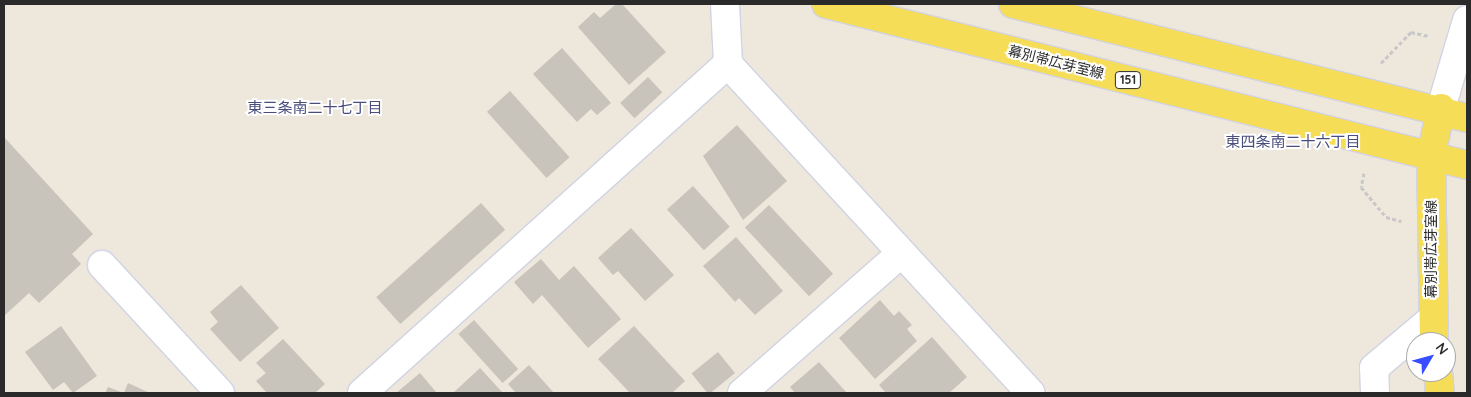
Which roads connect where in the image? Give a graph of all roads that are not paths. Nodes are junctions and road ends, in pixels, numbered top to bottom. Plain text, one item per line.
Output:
1 (725, 4) edge
2 (826, 4) edge
3 (1012, 4) edge
4 (1467, 20) edge
5 (728, 64) junction
6 (1441, 108) junction
7 (1467, 118) edge
8 (1431, 156) junction
9 (1467, 165) edge
10 (900, 254) junction
11 (102, 265) dead end
12 (1433, 331) edge
13 (220, 393) edge
14 (362, 393) edge
15 (742, 393) edge
16 (1031, 393) edge
17 (1376, 393) edge

1 - 5 street
2 - 8 main road, 幕別帯広芽室線 / 151
3 - 6 main road
4 - 6 street
5 - 10 street
5 - 14 street
6 - 7 main road
6 - 8 main road, 幕別帯広芽室線
8 - 9 main road, 幕別帯広芽室線 / 151
8 - 12 main road, 幕別帯広芽室線
10 - 15 street
10 - 16 street
11 - 13 street
12 - 17 street

